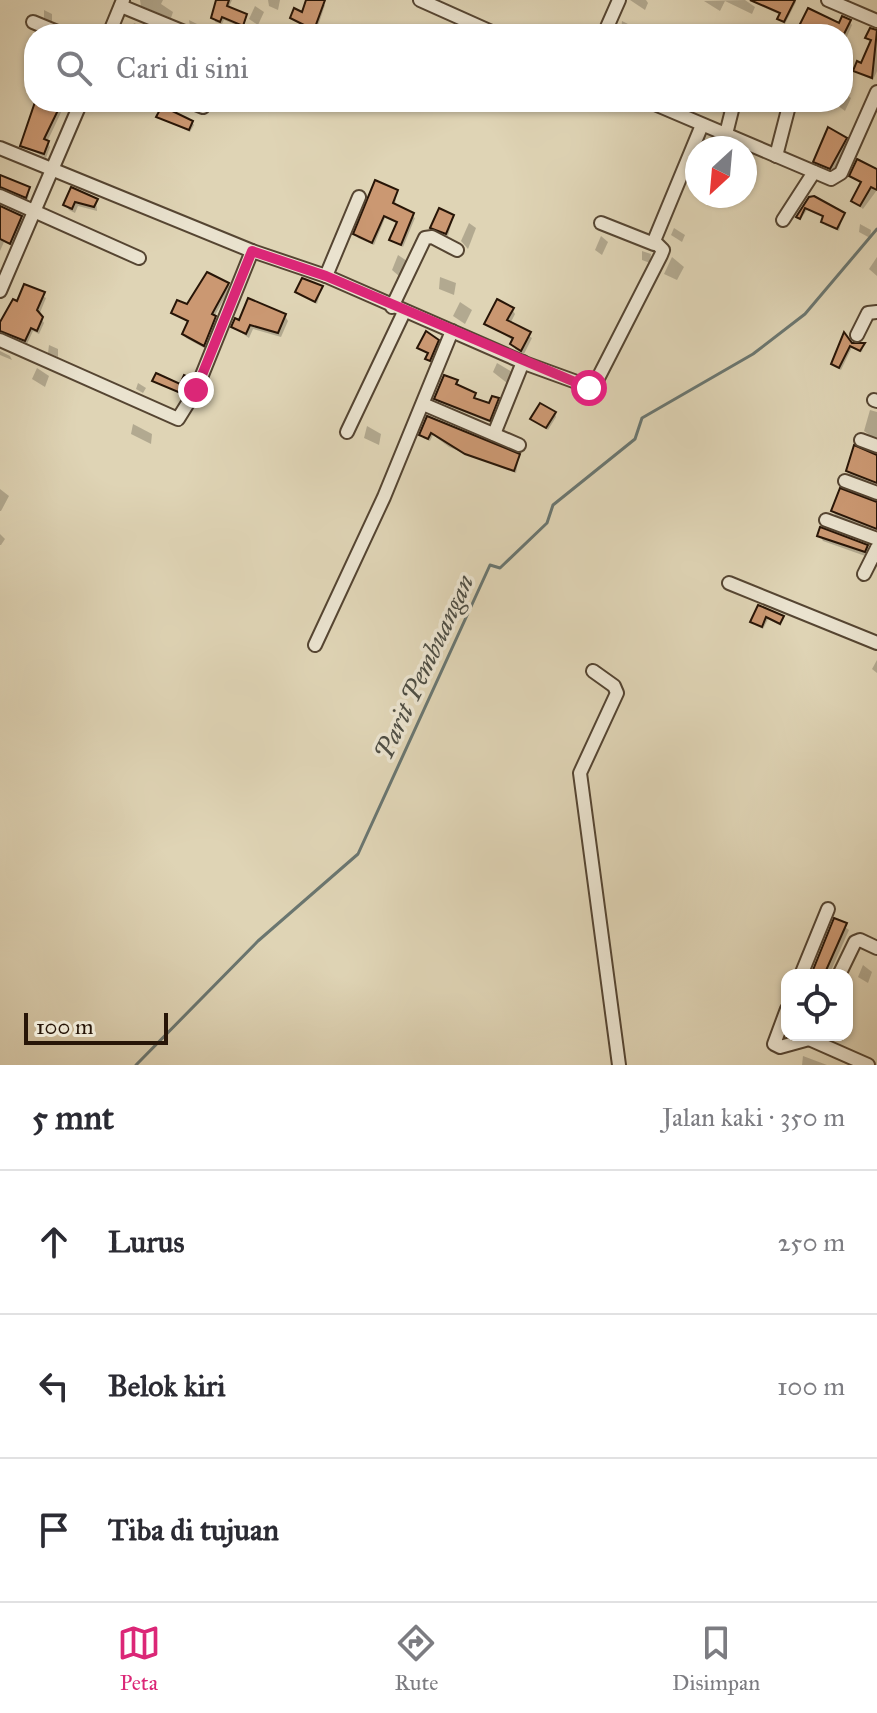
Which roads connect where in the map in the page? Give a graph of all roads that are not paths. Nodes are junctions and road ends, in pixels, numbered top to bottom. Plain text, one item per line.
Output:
1 (420, 0) edge
2 (619, 0) edge
3 (828, 0) edge
4 (122, 3) edge
5 (877, 21) edge
6 (33, 22) dead end
7 (38, 24) edge
8 (113, 24) edge
9 (167, 24) edge
10 (474, 24) edge
11 (608, 24) edge
12 (877, 92) edge
13 (77, 112) edge
14 (673, 112) edge
15 (732, 112) edge
16 (787, 112) edge
17 (702, 125) junction
18 (720, 136) edge
19 (728, 136) edge
20 (0, 148) edge
21 (757, 150) edge
22 (776, 156) junction
23 (52, 169) junction
24 (814, 172) junction
25 (0, 196) edge
26 (359, 197) dead end
27 (34, 212) junction
28 (783, 220) dead end
29 (601, 223) dead end
30 (654, 244) junction
31 (457, 250) dead end
32 (252, 251) junction
33 (139, 258) dead end
34 (3, 274) edge
35 (326, 276) junction
36 (0, 291) edge
37 (398, 309) junction
38 (877, 312) edge
39 (452, 331) junction
40 (857, 335) dead end
41 (0, 340) edge
42 (523, 362) junction
43 (423, 404) junction
44 (347, 432) dead end
45 (494, 434) junction
46 (861, 440) dead end
47 (519, 445) dead end
48 (877, 446) edge
49 (845, 481) dead end
50 (877, 493) edge
51 (826, 520) dead end
52 (877, 539) edge
53 (877, 548) edge
54 (864, 574) dead end
55 (729, 583) dead end
56 (877, 643) edge
57 (315, 645) dead end
58 (593, 671) dead end
59 (828, 909) dead end
60 (877, 948) edge
61 (803, 969) edge
62 (842, 969) edge
63 (781, 1025) edge
64 (798, 1041) edge
65 (818, 1041) edge
66 (619, 1065) edge
67 (868, 1065) edge

1 - 10 street
2 - 11 street
3 - 5 street
4 - 8 street
4 - 9 street
6 - 7 street
12 - 24 street
13 - 23 street
14 - 17 street
15 - 19 street
16 - 22 street
17 - 18 street
17 - 30 street
20 - 23 street
21 - 22 street
22 - 24 street
23 - 27 street
23 - 32 street
24 - 28 street
25 - 27 street
26 - 35 street
27 - 33 street
27 - 34 street
29 - 30 street
30 - 42 street
31 - 37 street
32 - 35 street
32 - 41 street
34 - 36 street
35 - 37 street
37 - 39 street
37 - 44 street
38 - 40 street
39 - 42 street
39 - 43 street
42 - 45 street
43 - 45 street
43 - 57 street
45 - 47 street
46 - 48 street
49 - 50 street
51 - 52 street
53 - 54 street
55 - 56 street
58 - 66 street
59 - 61 street
60 - 62 street
63 - 64 street
65 - 67 street

